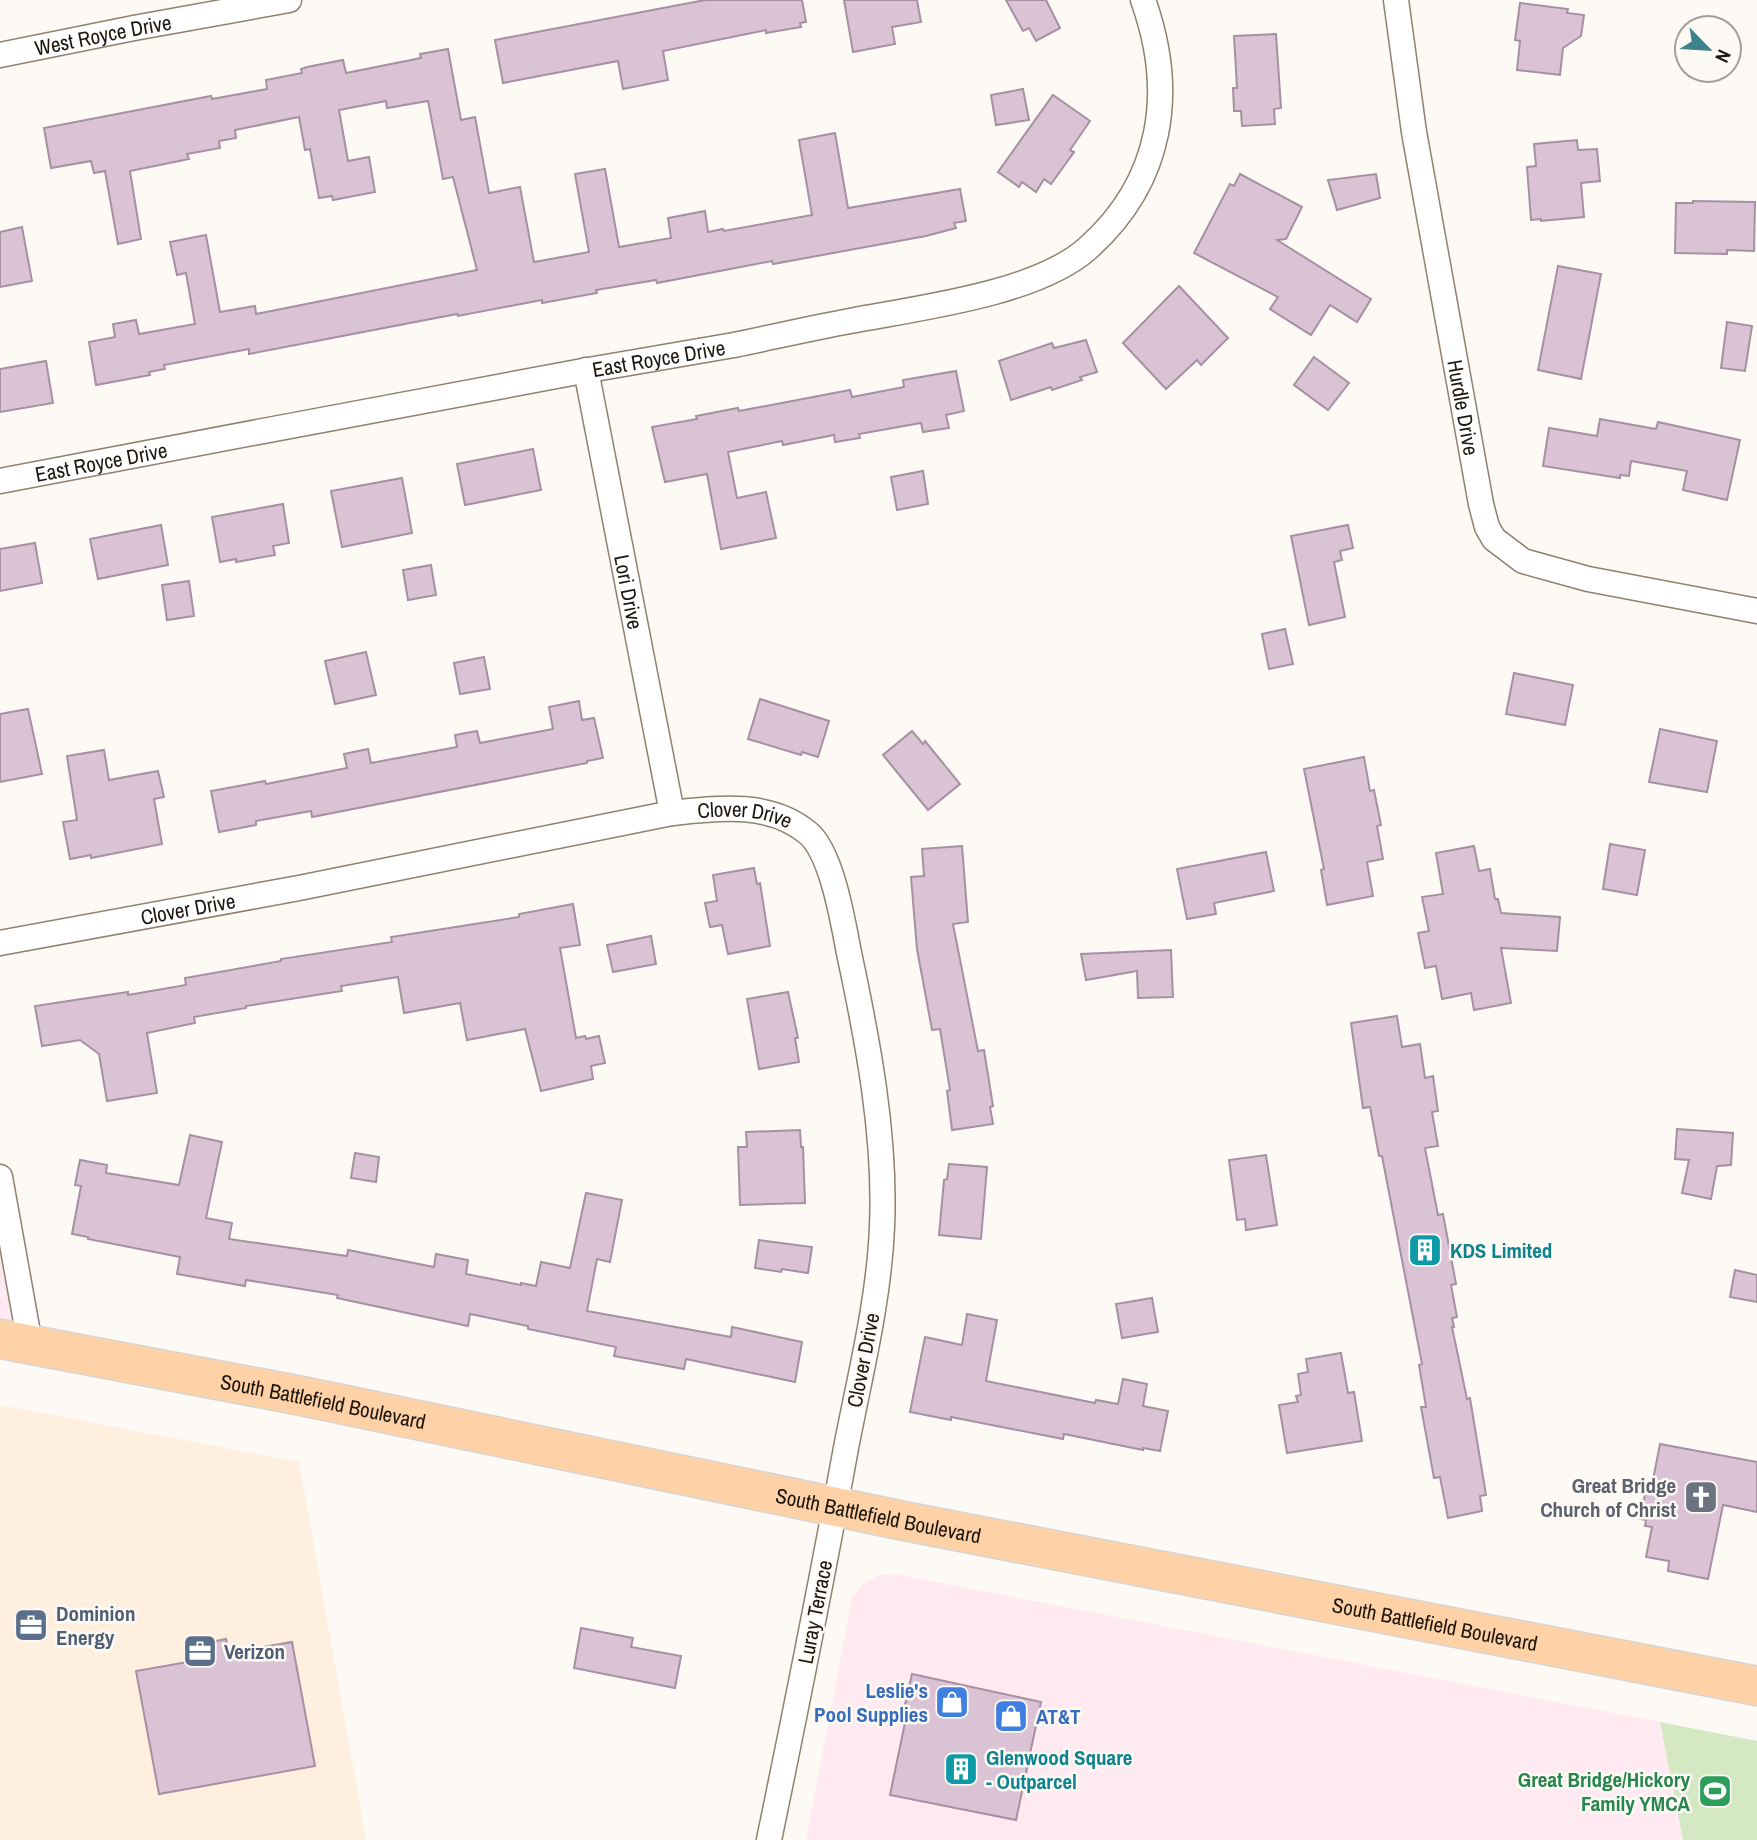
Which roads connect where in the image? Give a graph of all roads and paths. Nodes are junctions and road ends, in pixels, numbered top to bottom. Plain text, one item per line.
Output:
1 (289, 0) edge
2 (1143, 0) edge
3 (1396, 0) edge
4 (0, 55) edge
5 (586, 370) junction
6 (0, 481) edge
7 (1757, 611) edge
8 (672, 813) junction
9 (0, 943) edge
10 (0, 1177) edge
11 (15, 1342) edge
12 (835, 1506) junction
13 (1757, 1685) edge
14 (769, 1840) edge

1 - 4 street, West Royce Drive
2 - 5 street, East Royce Drive
3 - 7 street, Hurdle Drive
5 - 6 street, East Royce Drive
5 - 8 street, Lori Drive
8 - 9 street, Clover Drive
8 - 12 street, Clover Drive
10 - 11 street
11 - 12 main road, South Battlefield Boulevard
12 - 13 main road, South Battlefield Boulevard
12 - 14 street, Luray Terrace

